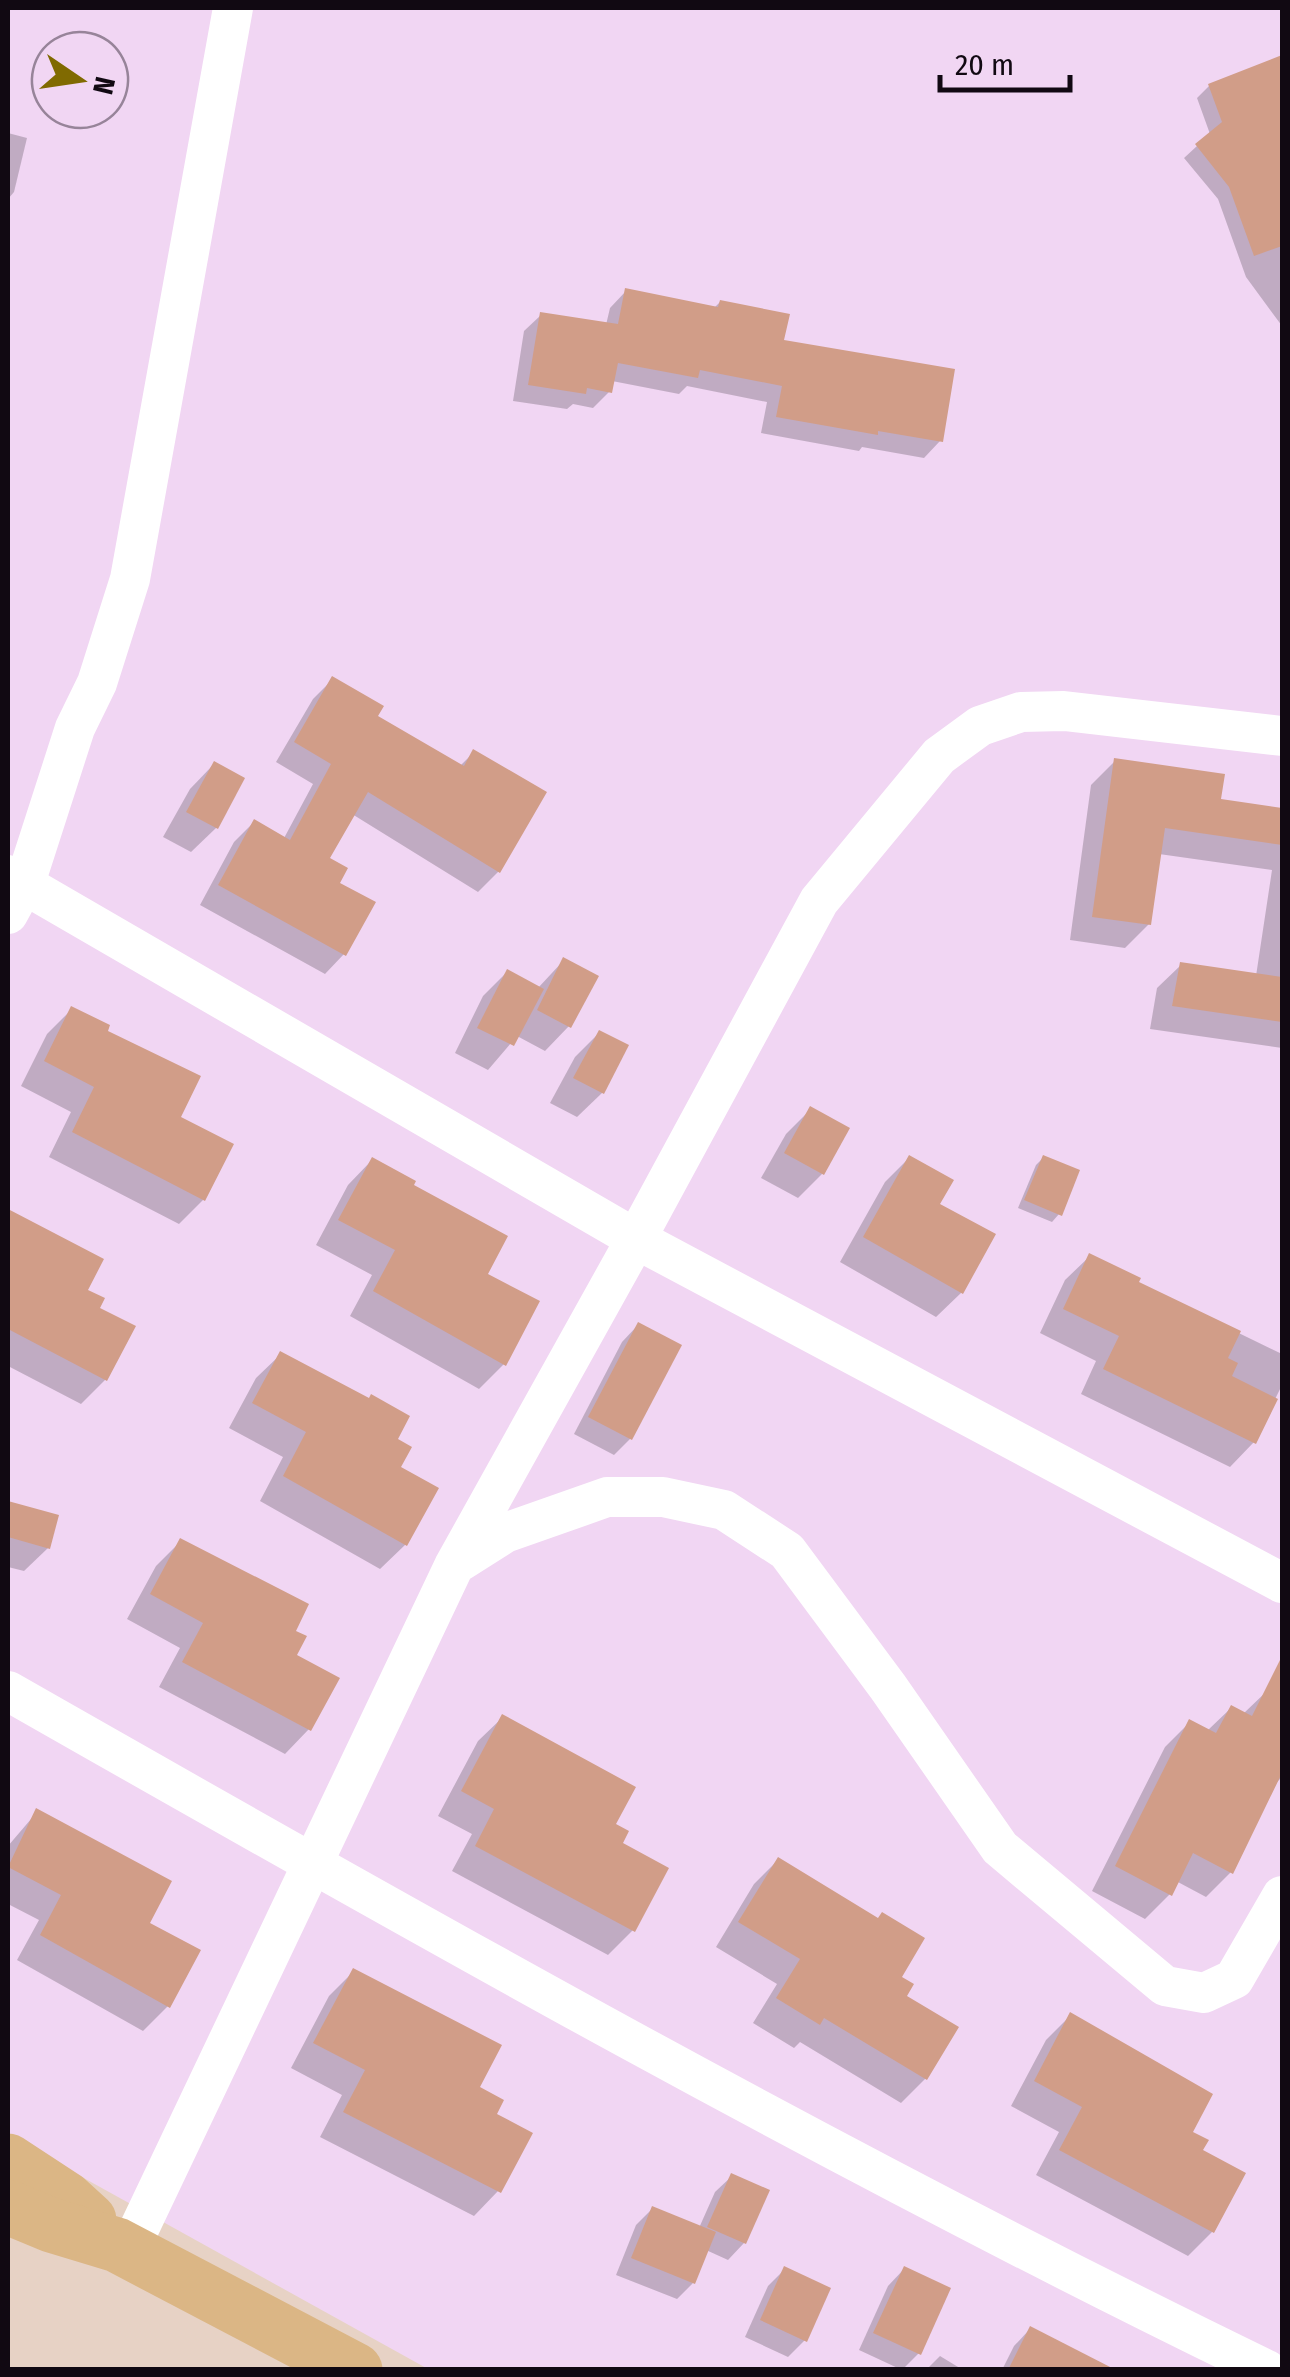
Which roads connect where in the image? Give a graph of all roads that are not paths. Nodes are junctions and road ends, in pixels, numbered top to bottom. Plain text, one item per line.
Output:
1 (233, 8) edge
2 (1282, 736) edge
3 (13, 891) edge
4 (636, 1239) junction
5 (454, 1566) junction
6 (1282, 1584) edge
7 (8, 1692) edge
8 (314, 1865) junction
9 (1282, 1896) edge
10 (8, 2160) edge
11 (8, 2207) edge
12 (122, 2249) junction
13 (356, 2370) edge
14 (1267, 2370) edge

1 - 3 street
2 - 4 street
3 - 4 street
4 - 5 street
4 - 6 street
5 - 8 street
5 - 9 street
7 - 8 street
8 - 12 street
8 - 14 street
10 - 12 main road
11 - 12 main road
12 - 13 main road

